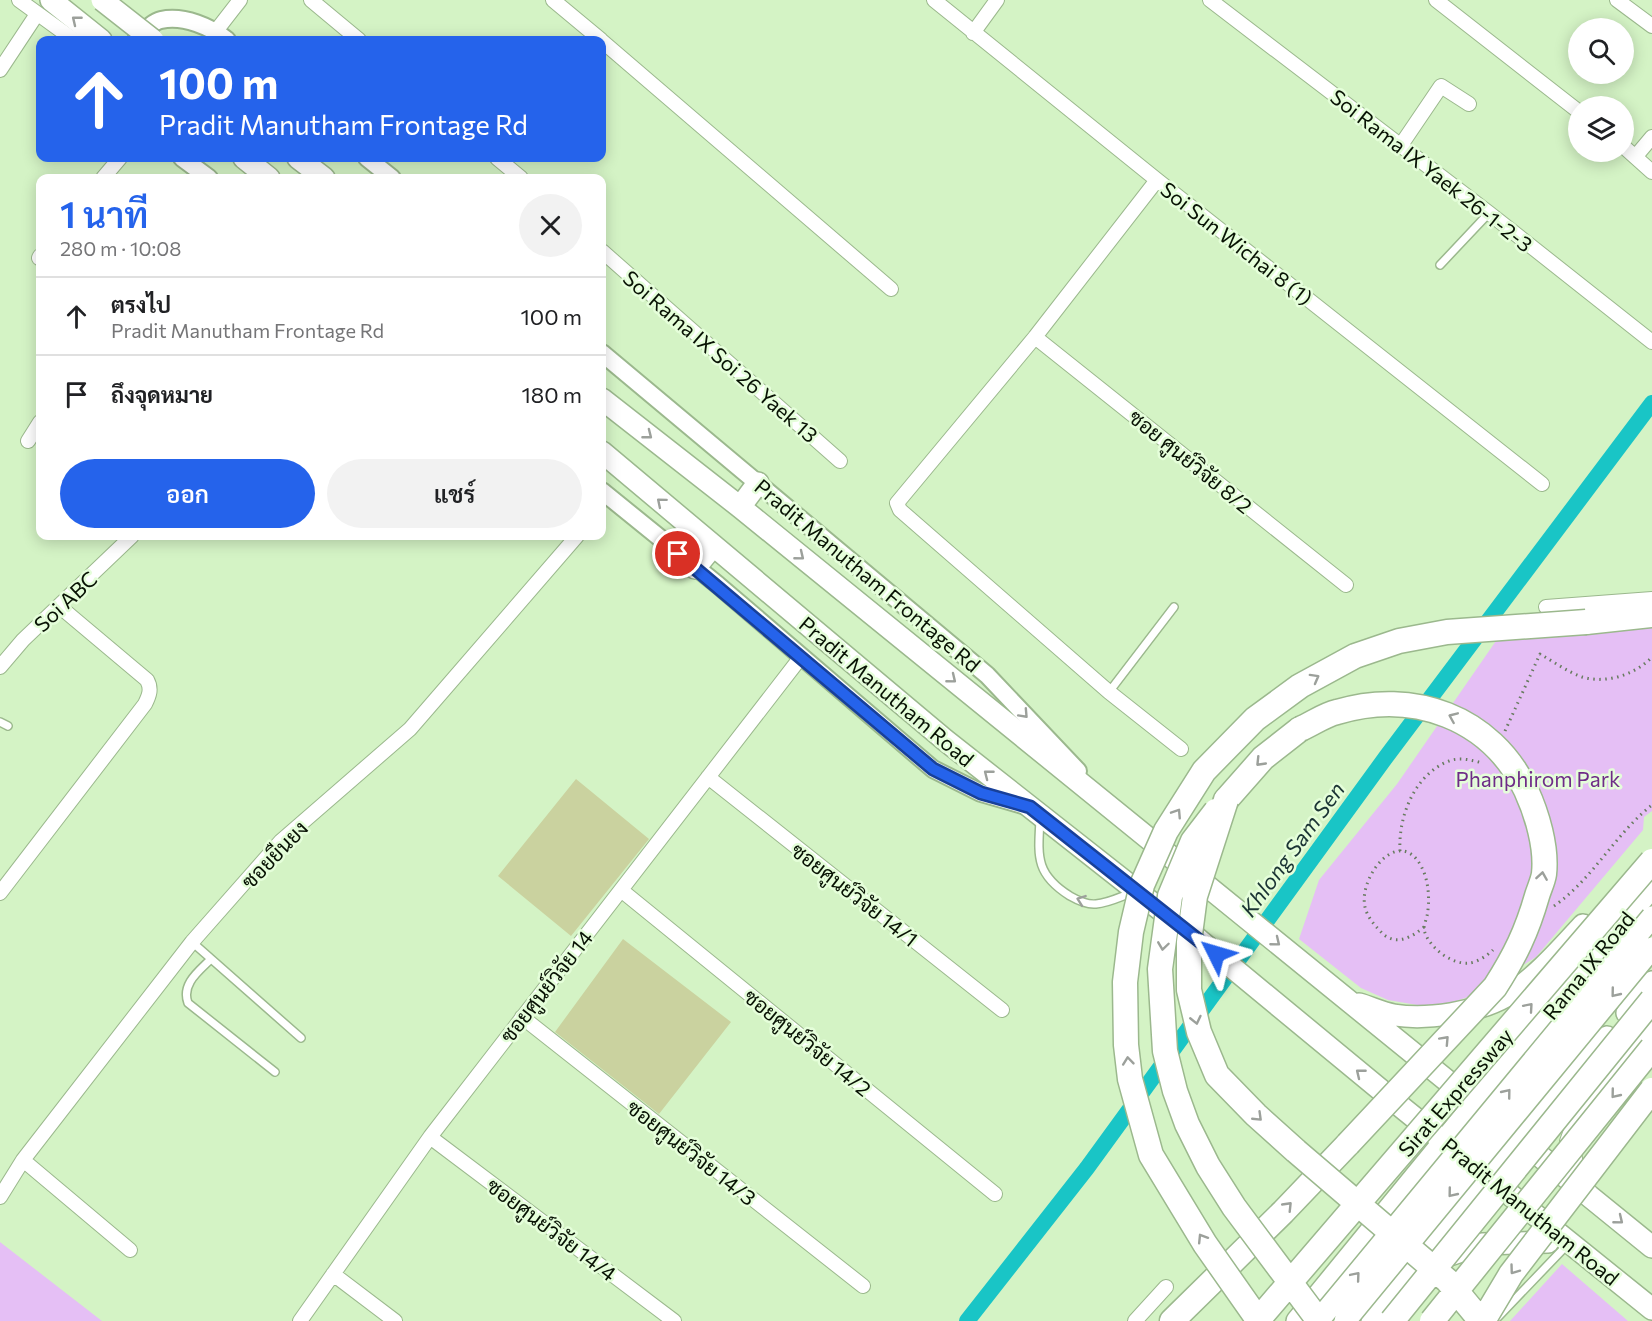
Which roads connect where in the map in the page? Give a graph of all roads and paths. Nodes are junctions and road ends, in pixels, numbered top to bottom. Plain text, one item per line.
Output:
1 (19, 0) edge
2 (102, 0) edge
3 (240, 0) edge
4 (311, 0) edge
5 (553, 0) edge
6 (934, 0) edge
7 (997, 0) edge
8 (1210, 0) edge
9 (1436, 0) edge
10 (1617, 0) edge
11 (44, 7) edge
12 (1652, 26) edge
13 (973, 33) junction
14 (70, 36) edge
15 (94, 36) edge
16 (140, 36) edge
17 (148, 36) edge
18 (222, 36) edge
19 (354, 36) edge
20 (595, 36) edge
21 (606, 45) edge
22 (0, 70) edge
23 (1568, 103) edge
24 (1469, 104) dead end
25 (1652, 137) edge
26 (1401, 145) junction
27 (1636, 156) joint
28 (117, 162) edge
29 (187, 162) edge
30 (249, 162) edge
31 (303, 162) edge
32 (372, 162) edge
33 (502, 162) edge
34 (1652, 172) edge
35 (106, 174) edge
36 (203, 174) edge
37 (264, 174) edge
38 (319, 174) edge
39 (387, 174) edge
40 (516, 174) edge
41 (1157, 180) junction
42 (1489, 213) junction
43 (606, 254) edge
44 (1440, 265) dead end
45 (891, 289) dead end
46 (1035, 337) junction
47 (1652, 342) edge
48 (606, 356) edge
49 (606, 402) edge
50 (36, 428) edge
51 (28, 441) dead end
52 (606, 455) edge
53 (840, 461) dead end
54 (758, 483) junction
55 (1542, 484) dead end
56 (606, 500) edge
57 (740, 507) junction
58 (128, 540) edge
59 (574, 540) edge
60 (713, 546) junction
61 (695, 568) junction
62 (1346, 585) dead end
63 (1652, 599) edge
64 (59, 606) junction
65 (1573, 606) junction
66 (1174, 607) dead end
67 (1546, 608) dead end
68 (1652, 615) edge
69 (1573, 634) dead end
70 (801, 657) junction
71 (1652, 657) edge
72 (0, 667) edge
73 (1110, 692) junction
74 (0, 722) edge
75 (8, 726) dead end
76 (1504, 735) dead end
77 (1181, 749) dead end
78 (1490, 765) dead end
79 (708, 777) junction
80 (1226, 800) junction
81 (1652, 805) edge
82 (1035, 811) junction
83 (1119, 814) junction
84 (1652, 846) edge
85 (1400, 850) junction
86 (1652, 861) edge
87 (1652, 887) edge
88 (621, 890) junction
89 (1137, 891) junction
90 (0, 893) edge
91 (1548, 910) dead end
92 (1630, 914) junction
93 (1652, 917) edge
94 (1424, 927) junction
95 (192, 942) junction
96 (1496, 947) dead end
97 (1652, 948) edge
98 (1652, 953) edge
99 (211, 959) junction
100 (1652, 982) edge
101 (1652, 1000) edge
102 (1350, 1001) junction
103 (1002, 1010) dead end
104 (522, 1017) junction
105 (1652, 1022) edge
106 (301, 1038) dead end
107 (1652, 1048) edge
108 (275, 1072) dead end
109 (1652, 1090) edge
110 (1475, 1102) junction
111 (1405, 1110) junction
112 (430, 1137) junction
113 (1521, 1140) junction
114 (1444, 1141) junction
115 (23, 1160) junction
116 (1491, 1178) junction
117 (1587, 1193) junction
118 (995, 1194) dead end
119 (0, 1197) edge
120 (1570, 1242) junction
121 (1652, 1246) edge
122 (130, 1250) dead end
123 (1418, 1265) junction
124 (333, 1274) junction
125 (862, 1286) dead end
126 (1166, 1287) dead end
127 (1510, 1304) junction
128 (1652, 1309) edge
129 (300, 1321) edge
130 (395, 1321) edge
131 (674, 1321) edge
132 (1135, 1321) edge
133 (1172, 1321) edge
134 (1258, 1321) edge
135 (1292, 1321) edge
136 (1297, 1321) edge
137 (1319, 1321) edge
138 (1345, 1321) edge
139 (1372, 1321) edge
140 (1392, 1321) edge
141 (1432, 1321) edge
142 (1482, 1321) edge
143 (1494, 1321) edge
144 (1502, 1321) edge

1 - 11 street
2 - 17 main road, bridge
3 - 18 street
4 - 19 street
5 - 20 street
6 - 13 street, Soi Sun Wichai 8 (1)
7 - 13 street
8 - 26 street, Soi Rama IX Yaek 26-1-2-3
9 - 23 street
10 - 12 street
11 - 14 street
15 -> 11 main road
11 - 22 street
13 - 41 street, Soi Sun Wichai 8 (1)
16 - 18 street
21 - 45 street
24 - 26 street
25 - 27 street
26 - 42 street, Soi Rama IX Yaek 26-1-2-3
27 - 34 street
28 - 35 street
29 - 36 street
30 - 37 main road
31 - 38 main road
32 - 39 street
33 - 40 street
41 - 46 street
41 - 55 street, Soi Sun Wichai 8 (1)
42 - 44 lane
42 - 47 street, Soi Rama IX Yaek 26-1-2-3
43 - 53 street, Soi Rama IX Soi 26 Yaek 13
46 - 62 street, ซอย ศูนย์วิจัย 8/2
46 - 73 street
48 - 54 street, Pradit Manutham Frontage Rd
49 -> 57 main road
50 - 51 street
60 -> 52 main road, Pradit Manutham Road
54 - 57 main road
54 -> 83 street, Pradit Manutham Frontage Rd
56 - 61 street
57 -> 83 main road
58 - 64 street, Soi ABC
59 - 95 street, ซอยยืนยง
60 - 61 main road
82 -> 60 main road, Pradit Manutham Road
61 - 70 street
63 - 65 street
64 - 72 street, Soi ABC
64 - 90 street
65 - 67 street
65 - 69 street
66 - 73 lane
134 -> 68 highway, bridge
70 - 79 street, ซอยศูนย์วิจัย 14
70 - 82 street
71 - 76 path
73 - 77 street
74 - 75 lane
78 - 85 path
79 - 88 street, ซอยศูนย์วิจัย 14
79 - 103 street, ซอยศูนย์วิจัย 14/1
133 -> 80 highway, bridge
80 -> 137 highway, bridge
80 -> 142 highway, bridge
81 - 91 path
82 - 89 main road, Pradit Manutham Road
89 -> 82 lane
83 -> 102 main road
84 - 102 main road
85 - 94 path
85 - 94 path
134 -> 86 highway, Sirat Expressway, bridge
87 - 92 main road, Rama IX Road
88 - 104 street, ซอยศูนย์วิจัย 14
88 - 118 street, ซอยศูนย์วิจัย 14/2
111 -> 89 main road, Pradit Manutham Road
92 - 98 main road
92 - 110 main road, Rama IX Road
137 -> 93 main road, Rama IX Road, bridge
94 - 96 path
95 - 99 lane
95 - 115 street, ซอยยืนยง
97 -> 138 main road, Rama IX Road, bridge
99 - 106 lane
99 - 108 lane
100 - 113 main road
101 - 140 highway, bridge
102 - 110 main road
104 - 112 street, ซอยศูนย์วิจัย 14
104 - 125 street, ซอยศูนย์วิจัย 14/3
105 - 117 main road
107 -> 141 highway, bridge
109 -> 142 highway, bridge
110 - 113 main road
110 - 114 main road, Rama IX Road
111 - 114 main road, Pradit Manutham Road
111 - 135 main road
112 - 124 street, ซอยศูนย์วิจัย 14
112 - 131 street, ซอยศูนย์วิจัย 14/4
113 - 116 main road
113 - 117 main road
114 - 116 main road, Pradit Manutham Road
114 - 136 main road, Rama IX Road
115 - 119 street, ซอยยืนยง
115 - 122 street
116 - 120 main road, Pradit Manutham Road
116 - 123 main road
117 -> 121 main road
120 - 123 main road
120 - 127 lane
120 - 128 main road, Pradit Manutham Road
123 - 139 main road
124 - 129 street, ซอยศูนย์วิจัย 14
124 - 130 street
126 - 132 street
127 - 143 lane
127 - 144 lane

